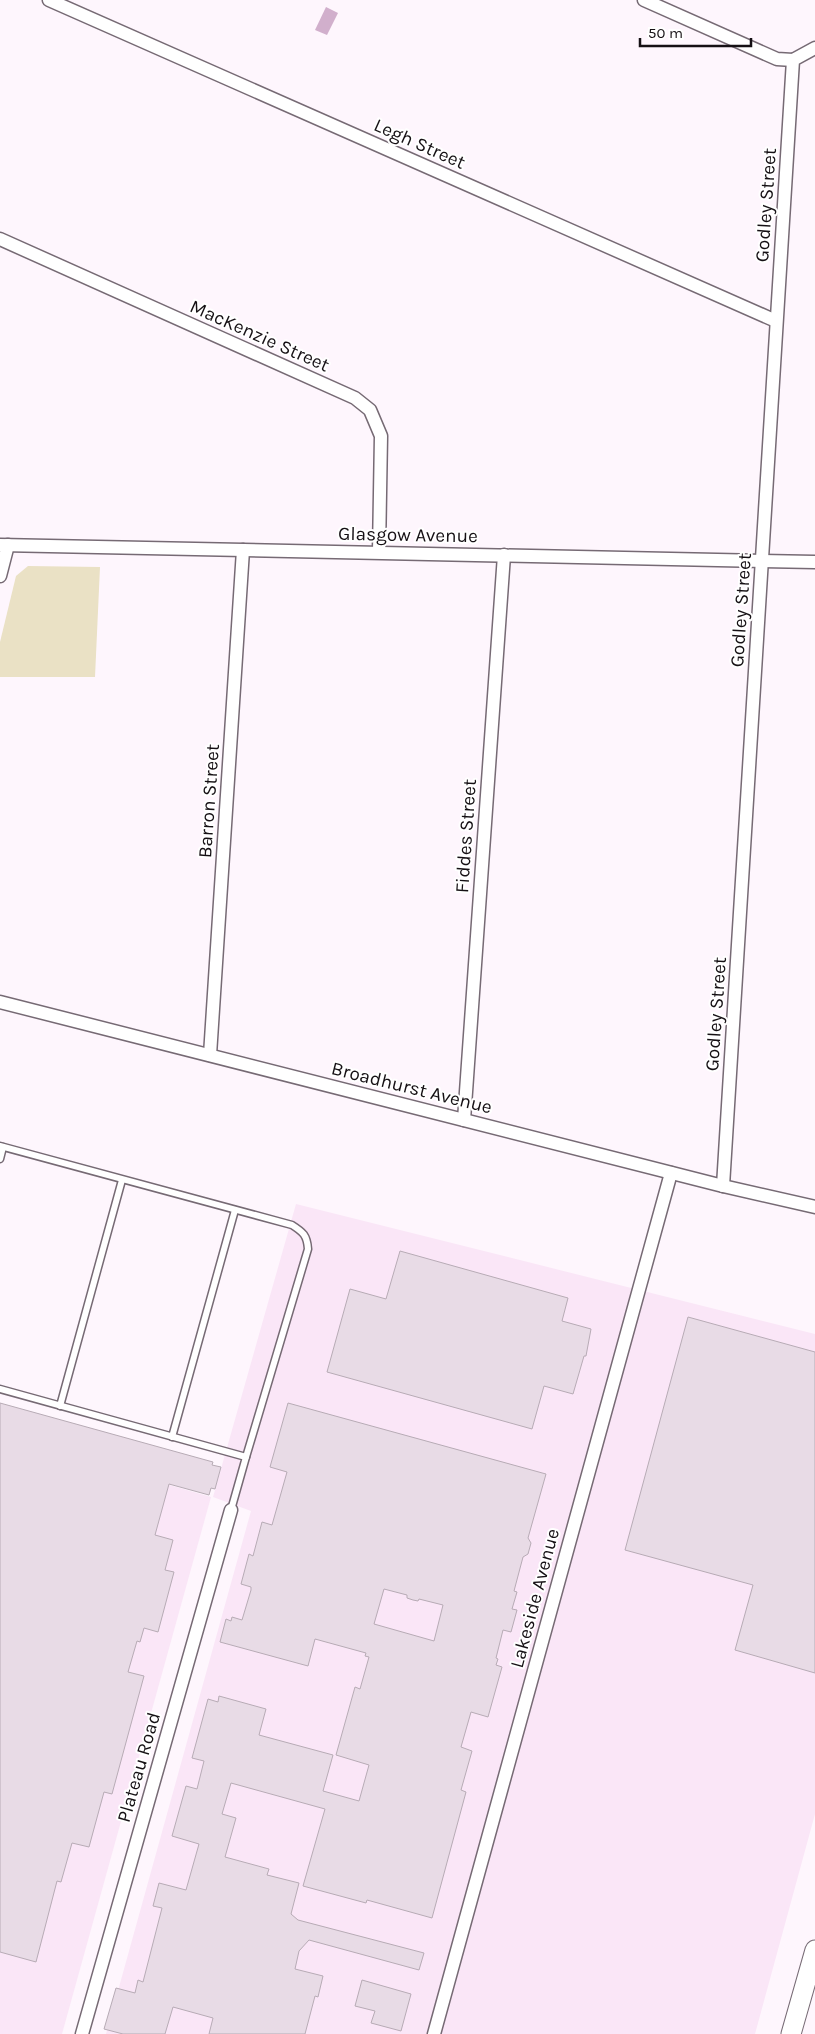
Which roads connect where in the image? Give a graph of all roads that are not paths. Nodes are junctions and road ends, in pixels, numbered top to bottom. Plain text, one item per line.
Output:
1 (49, 0) edge
2 (644, 0) edge
3 (815, 48) edge
4 (793, 60) junction
5 (0, 239) edge
6 (776, 321) junction
7 (4, 545) edge
8 (243, 550) junction
9 (379, 552) junction
10 (504, 555) junction
11 (763, 560) junction
12 (815, 562) edge
13 (0, 576) edge
14 (0, 1002) edge
15 (210, 1056) junction
16 (464, 1120) junction
17 (2, 1147) edge
18 (0, 1159) edge
19 (670, 1173) junction
20 (122, 1180) junction
21 (723, 1186) junction
22 (815, 1207) edge
23 (235, 1210) junction
24 (0, 1389) edge
25 (60, 1406) junction
26 (172, 1437) junction
27 (246, 1457) junction
28 (231, 1510) joint
29 (815, 1951) edge
30 (82, 2034) edge
31 (434, 2034) edge
32 (791, 2034) edge

1 - 6 street, Legh Street
2 - 4 street
3 - 4 street
4 - 6 street, Godley Street
5 - 9 street, MacKenzie Street
6 - 11 street, Godley Street
7 - 8 street, Glasgow Avenue
7 - 13 street
8 - 9 street, Glasgow Avenue
8 - 15 street, Barron Street
9 - 10 street, Glasgow Avenue
10 - 11 street, Glasgow Avenue
10 - 16 street, Fiddes Street
11 - 12 street, Glasgow Avenue
11 - 21 street, Godley Street
14 - 15 street, Broadhurst Avenue
15 - 16 street, Broadhurst Avenue
16 - 19 street, Broadhurst Avenue
17 - 18 lane
17 - 20 lane
19 - 21 street, Broadhurst Avenue
19 - 31 street, Lakeside Avenue
20 - 23 lane
20 - 25 lane
21 - 22 street, Broadhurst Avenue
23 - 26 lane
23 - 27 lane
24 - 25 lane
25 - 26 lane
26 - 27 lane
27 - 28 lane
28 - 30 street, Plateau Road
29 - 32 street

